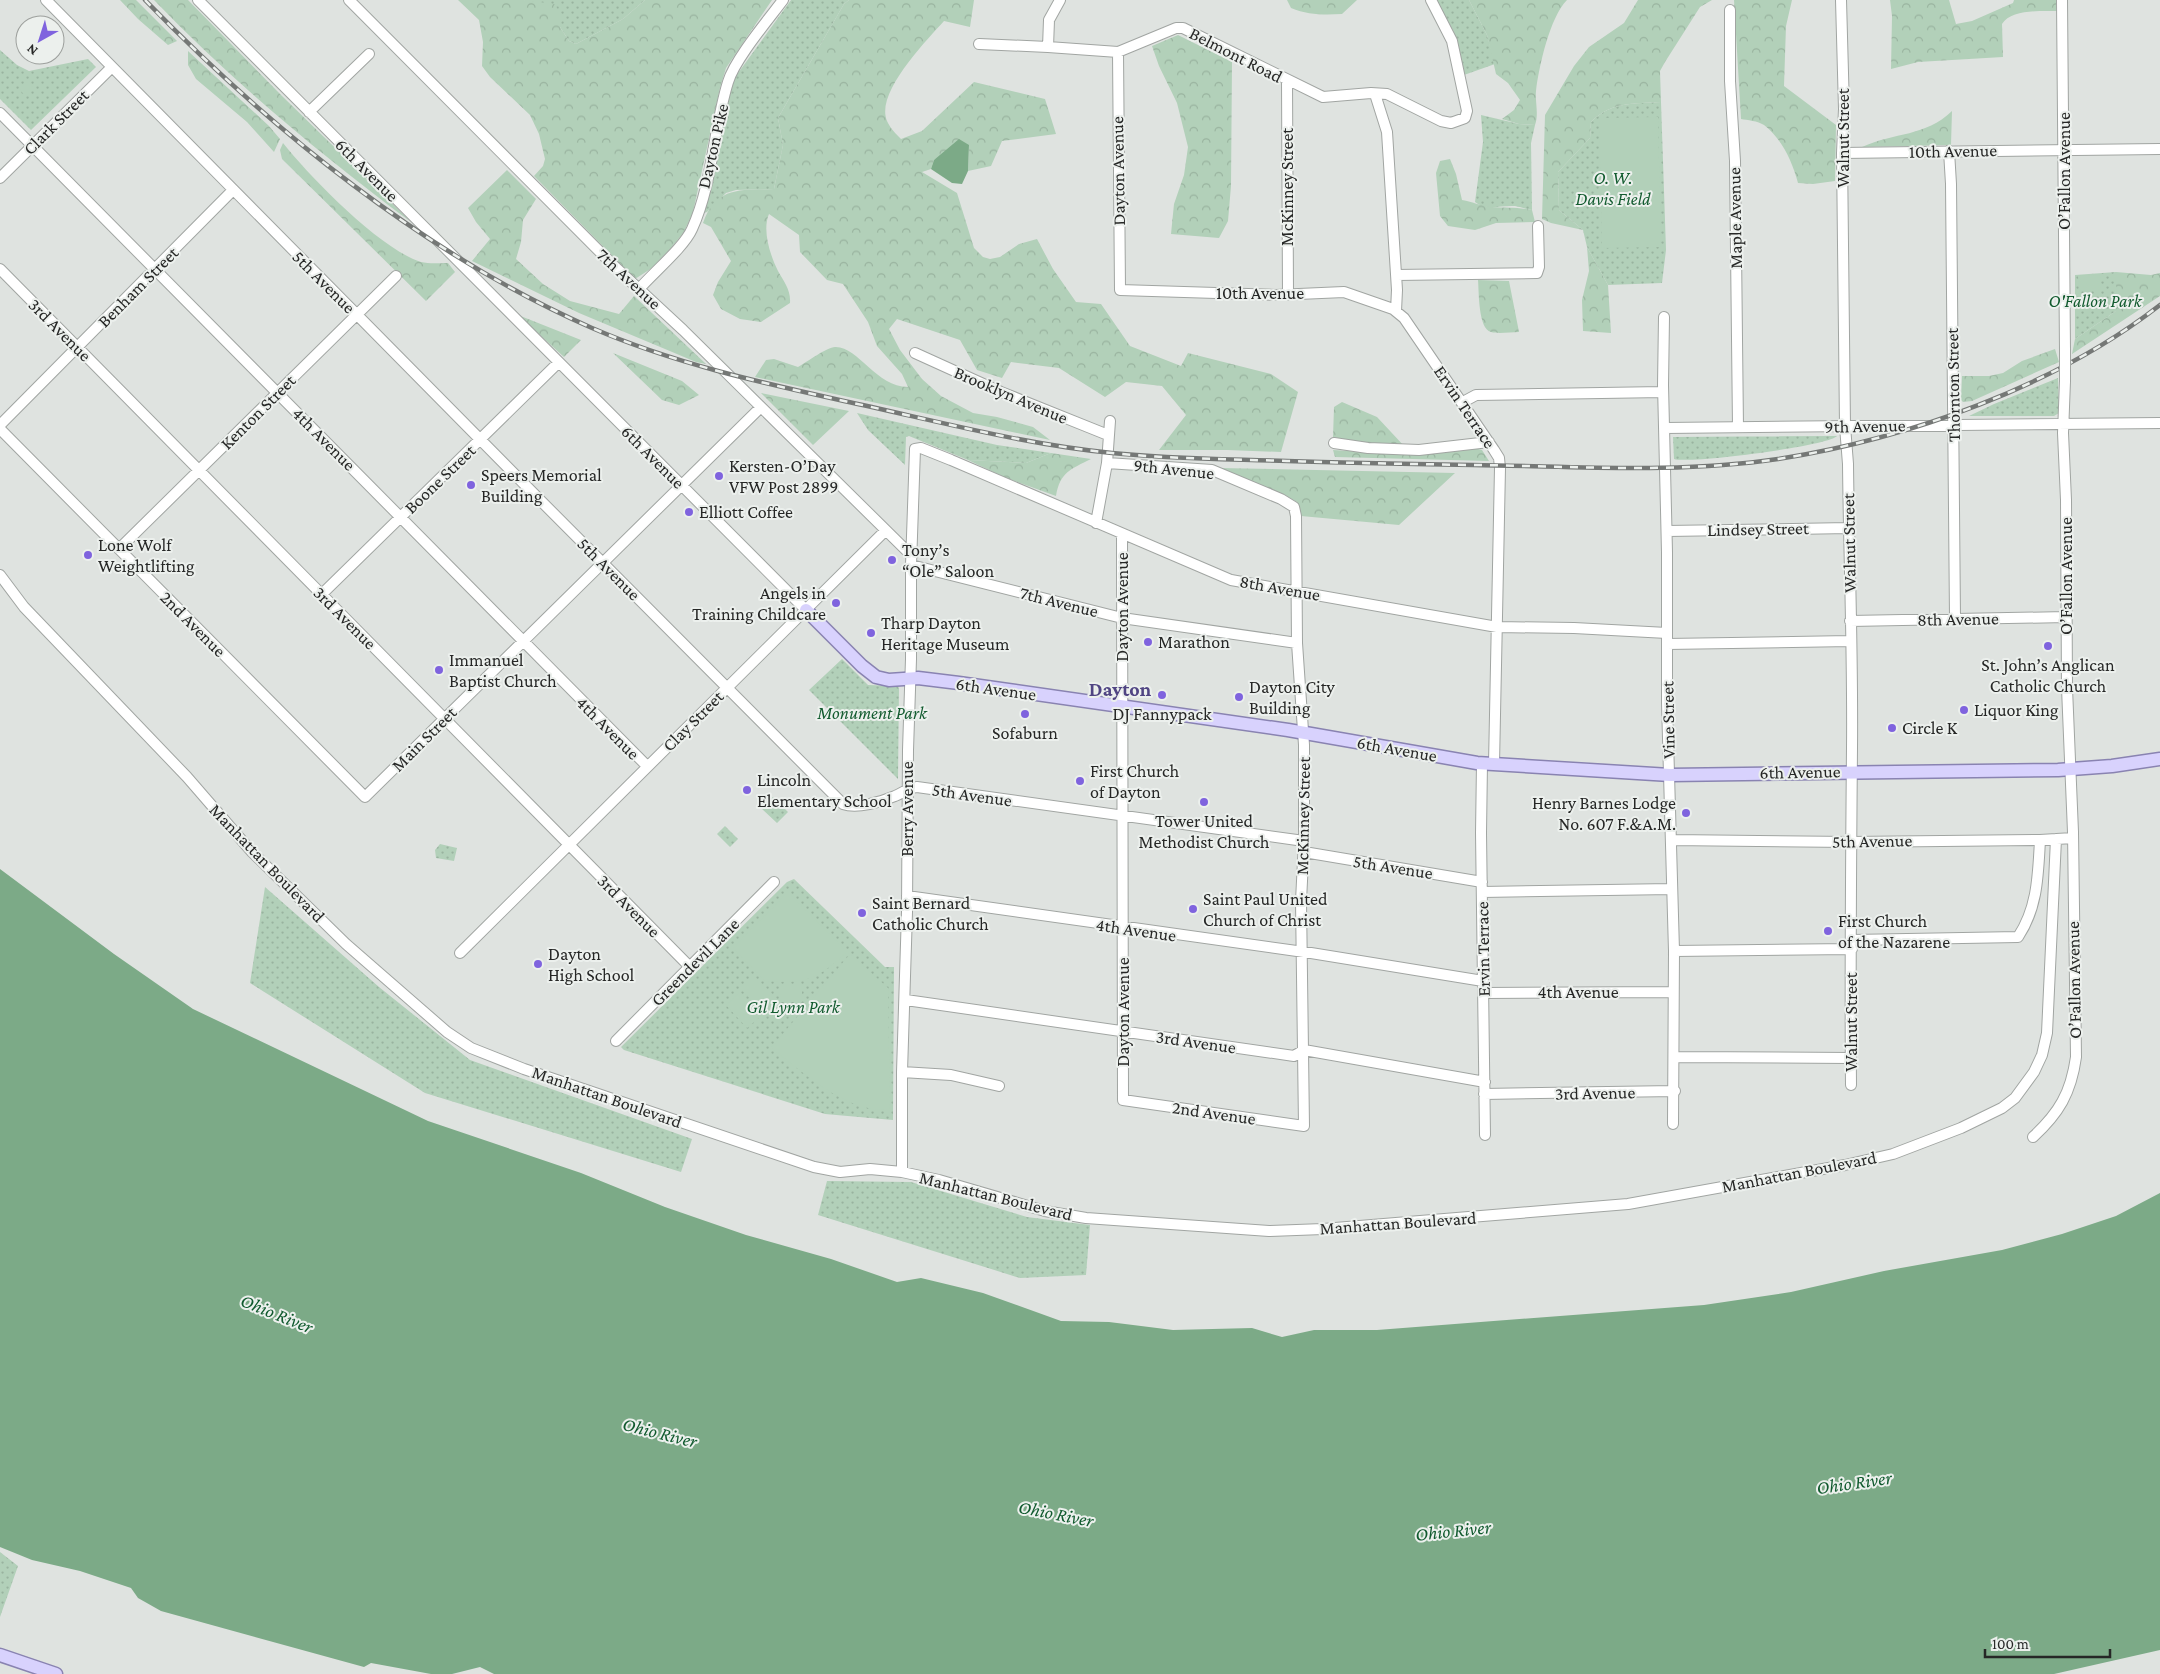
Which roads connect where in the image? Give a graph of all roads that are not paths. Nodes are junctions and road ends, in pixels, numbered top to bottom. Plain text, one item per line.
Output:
1 (46, 0) edge
2 (198, 0) edge
3 (349, 0) edge
4 (783, 0) edge
5 (1060, 0) edge
6 (1431, 0) edge
7 (1841, 0) edge
8 (2062, 0) edge
9 (1730, 10) dead end
10 (979, 44) dead end
11 (1048, 47) junction
12 (1118, 52) junction
13 (368, 54) dead end
14 (112, 67) junction
15 (1287, 80) junction
16 (1375, 94) junction
17 (309, 112) junction
18 (0, 113) edge
19 (32, 146) junction
20 (2160, 149) edge
21 (2064, 150) junction
22 (1949, 151) junction
23 (1842, 153) junction
24 (0, 178) edge
25 (232, 190) junction
26 (1538, 226) dead end
27 (0, 269) edge
28 (154, 269) junction
29 (1396, 275) junction
30 (396, 276) dead end
31 (639, 289) junction
32 (1120, 290) joint
33 (1288, 295) junction
34 (1396, 311) junction
35 (357, 315) junction
36 (1664, 317) dead end
37 (78, 348) junction
38 (915, 353) dead end
39 (558, 363) junction
40 (1663, 392) junction
41 (277, 393) junction
42 (1463, 402) junction
43 (761, 407) junction
44 (1110, 421) dead end
45 (2160, 423) edge
46 (2064, 424) junction
47 (0, 425) edge
48 (1845, 426) junction
49 (1953, 426) junction
50 (1738, 427) junction
51 (1665, 428) junction
52 (0, 429) edge
53 (1108, 435) junction
54 (480, 439) junction
55 (1489, 442) junction
56 (1334, 443) dead end
57 (917, 448) joint
58 (1107, 463) junction
59 (199, 470) junction
60 (682, 485) junction
61 (1294, 507) joint
62 (401, 516) junction
63 (1096, 523) junction
64 (1849, 528) junction
65 (885, 531) junction
66 (1667, 531) junction
67 (1122, 534) junction
68 (119, 549) junction
69 (911, 560) junction
70 (602, 563) junction
71 (0, 575) edge
72 (1296, 591) junction
73 (322, 594) junction
74 (806, 610) junction
75 (2066, 617) junction
76 (1122, 618) junction
77 (1955, 618) junction
78 (1850, 621) junction
79 (1497, 627) junction
80 (1667, 632) junction
81 (523, 641) junction
82 (1850, 641) junction
83 (1297, 644) junction
84 (1667, 644) junction
85 (910, 678) junction
86 (727, 687) junction
87 (1122, 707) junction
88 (445, 719) junction
89 (1303, 733) junction
90 (2160, 759) edge
91 (1488, 764) junction
92 (647, 766) junction
93 (2069, 770) junction
94 (1852, 772) junction
95 (1670, 775) junction
96 (907, 788) junction
97 (365, 797) joint
98 (1122, 817) junction
99 (2073, 838) junction
100 (2056, 839) junction
101 (1671, 840) junction
102 (2040, 840) junction
103 (1304, 841) junction
104 (1850, 842) junction
105 (569, 844) junction
106 (1304, 852) junction
107 (774, 882) dead end
108 (1482, 887) junction
109 (1672, 889) junction
110 (907, 896) junction
111 (1122, 928) junction
112 (1852, 944) junction
113 (1674, 951) junction
114 (460, 953) dead end
115 (1302, 953) junction
116 (690, 967) junction
117 (1484, 981) junction
118 (1673, 992) junction
119 (1484, 993) junction
120 (906, 1000) junction
121 (1123, 1032) junction
122 (616, 1041) dead end
123 (1304, 1050) junction
124 (1674, 1057) junction
125 (1851, 1058) junction
126 (902, 1072) junction
127 (1485, 1082) junction
128 (1851, 1085) dead end
129 (999, 1086) dead end
130 (1675, 1091) junction
131 (1484, 1094) junction
132 (1123, 1100) joint
133 (1673, 1124) dead end
134 (1304, 1126) joint
135 (1485, 1135) dead end
136 (2033, 1137) dead end
137 (902, 1172) junction
138 (0, 1654) edge
139 (56, 1674) edge

1 - 14 street, 5th Avenue
2 - 17 street, 6th Avenue
3 - 31 street, 7th Avenue
4 - 31 street, Dayton Pike
5 - 11 street
6 - 16 street, Belmont Road
7 - 23 street, Walnut Street
8 - 21 street, O’Fallon Avenue
9 - 50 street, Maple Avenue
10 - 11 street, Belmont Road
11 - 12 street, Belmont Road
12 - 15 street, Belmont Road
12 - 32 street, Dayton Avenue
13 - 17 street
14 - 19 street, Clark Street
14 - 25 street, 5th Avenue
15 - 16 street, Belmont Road
15 - 33 street, McKinney Street
16 - 29 street
17 - 39 street, 6th Avenue
18 - 19 street, 4th Avenue
19 - 24 street, Clark Street
19 - 28 street, 4th Avenue
20 - 21 street, 10th Avenue
21 - 22 street, 10th Avenue
21 - 46 street, O’Fallon Avenue, bridge
22 - 23 street, 10th Avenue
22 - 49 street, Thornton Street
23 - 48 street, Walnut Street
25 - 28 street, Benham Street
25 - 35 street, 5th Avenue
26 - 29 street
27 - 37 street, 3rd Avenue
28 - 37 street, Benham Street
28 - 41 street, 4th Avenue
29 - 34 street
30 - 35 street, Kenton Street
31 - 43 street, 7th Avenue
32 - 33 street, 10th Avenue
33 - 34 street, 10th Avenue
34 - 42 street, Ervin Terrace
35 - 41 street, Kenton Street
35 - 54 street, 5th Avenue
36 - 40 street, Vine Street
37 - 47 street, Benham Street
37 - 59 street, 3rd Avenue
38 - 53 street, Brooklyn Avenue
39 - 54 street, Boone Street
39 - 60 street, 6th Avenue
40 - 42 street
40 - 51 street, Vine Street
41 - 59 street, Kenton Street
41 - 62 street, 4th Avenue
42 - 55 street, Ervin Terrace
43 - 60 street, Main Street
43 - 65 street, 7th Avenue
44 - 53 street
45 - 46 street, 9th Avenue
46 - 49 street, 9th Avenue
46 - 75 street, O’Fallon Avenue
48 - 49 street, 9th Avenue
48 - 50 street, 9th Avenue
48 - 64 street, Walnut Street
49 - 77 street, Thornton Street
50 - 51 street, 9th Avenue
51 - 66 street, Vine Street
52 - 68 street, 2nd Avenue
53 - 58 street
54 - 62 street, Boone Street
54 - 70 street, 5th Avenue
55 - 56 street
55 - 79 street, Ervin Terrace
57 - 63 street, 8th Avenue
57 - 69 street, Berry Avenue
58 - 61 street, 9th Avenue
58 - 63 street
59 - 68 street, Kenton Street
59 - 73 street, 3rd Avenue
60 - 70 street, Main Street
60 - 74 street, 6th Avenue
61 - 72 street, McKinney Street
62 - 73 street, Boone Street
62 - 81 street, 4th Avenue
63 - 67 street, 8th Avenue
64 - 66 street, Lindsey Street
64 - 78 street, Walnut Street
65 - 69 street, 7th Avenue
65 - 74 street, Clay Street
66 - 80 street, Vine Street
67 - 72 street, 8th Avenue
67 - 76 street, Dayton Avenue
68 - 97 street, 2nd Avenue
69 - 76 street, 7th Avenue
69 - 85 street, Berry Avenue
70 - 81 street, Main Street
70 - 86 street, 5th Avenue
71 - 137 street, Manhattan Boulevard
72 - 79 street, 8th Avenue
72 - 83 street, McKinney Street
73 - 88 street, 3rd Avenue
74 - 85 main road, 6th Avenue
74 - 86 street, Clay Street
75 - 77 street, 8th Avenue
75 - 93 street, O’Fallon Avenue
76 - 83 street, 7th Avenue
76 - 87 street, Dayton Avenue
77 - 78 street, 8th Avenue
78 - 82 street, Walnut Street
79 - 80 street, 8th Avenue
79 - 91 street, Ervin Terrace
80 - 84 street, Vine Street
81 - 88 street, Main Street
81 - 92 street, 4th Avenue
82 - 84 street
82 - 94 street, Walnut Street
83 - 89 street, McKinney Street
84 - 95 street, Vine Street
85 - 87 main road, 6th Avenue
85 - 96 street, Berry Avenue
86 - 92 street, Clay Street
86 - 96 street, 5th Avenue
87 - 89 main road, 6th Avenue
87 - 98 street, Dayton Avenue
88 - 97 street, Main Street
88 - 105 street, 3rd Avenue
89 - 91 main road, 6th Avenue
89 - 103 street, McKinney Street
90 - 93 main road, 6th Avenue
91 - 95 main road, 6th Avenue
91 - 108 street, Ervin Terrace
92 - 105 street, Clay Street
93 - 94 main road, 6th Avenue
93 - 99 street, O’Fallon Avenue
94 - 95 main road, 6th Avenue
94 - 104 street, Walnut Street
95 - 101 street, Vine Street
96 - 98 street, 5th Avenue
96 - 110 street, Berry Avenue
98 - 103 street, 5th Avenue
98 - 111 street, Dayton Avenue
99 - 100 street, 5th Avenue
99 - 136 street, O’Fallon Avenue
100 - 102 street, 5th Avenue
100 - 137 street, Manhattan Boulevard
101 - 104 street, 5th Avenue
101 - 109 street, Vine Street
102 - 104 street, 5th Avenue
102 - 112 street
103 - 106 street, McKinney Street
104 - 112 street, Walnut Street
105 - 114 street, Clay Street
105 - 116 street, 3rd Avenue
106 - 108 street, 5th Avenue
106 - 115 street, McKinney Street
107 - 116 street, Greendevil Lane
108 - 109 street, 5th Avenue
108 - 117 street, Ervin Terrace
109 - 113 street, Vine Street
110 - 111 street, 4th Avenue
110 - 120 street, Berry Avenue
111 - 115 street, 4th Avenue
111 - 121 street, Dayton Avenue
112 - 113 street
112 - 125 street, Walnut Street
113 - 118 street, Vine Street
115 - 117 street, 4th Avenue
115 - 123 street, McKinney Street
116 - 122 street, Greendevil Lane
117 - 119 street, Ervin Terrace
118 - 119 street, 4th Avenue
118 - 124 street, Vine Street
119 - 127 street, Ervin Terrace
120 - 121 street, 3rd Avenue
120 - 126 street, Berry Avenue
121 - 123 street, 3rd Avenue
121 - 132 street, Dayton Avenue
123 - 127 street, 3rd Avenue
123 - 134 street, McKinney Street
124 - 125 street
124 - 130 street, Vine Street
125 - 128 street, Walnut Street
126 - 129 street
126 - 137 street, Berry Avenue
127 - 131 street, Ervin Terrace
130 - 131 street, 3rd Avenue
130 - 133 street, Vine Street
131 - 135 street, Ervin Terrace
132 - 134 street, 2nd Avenue
138 - 139 main road

